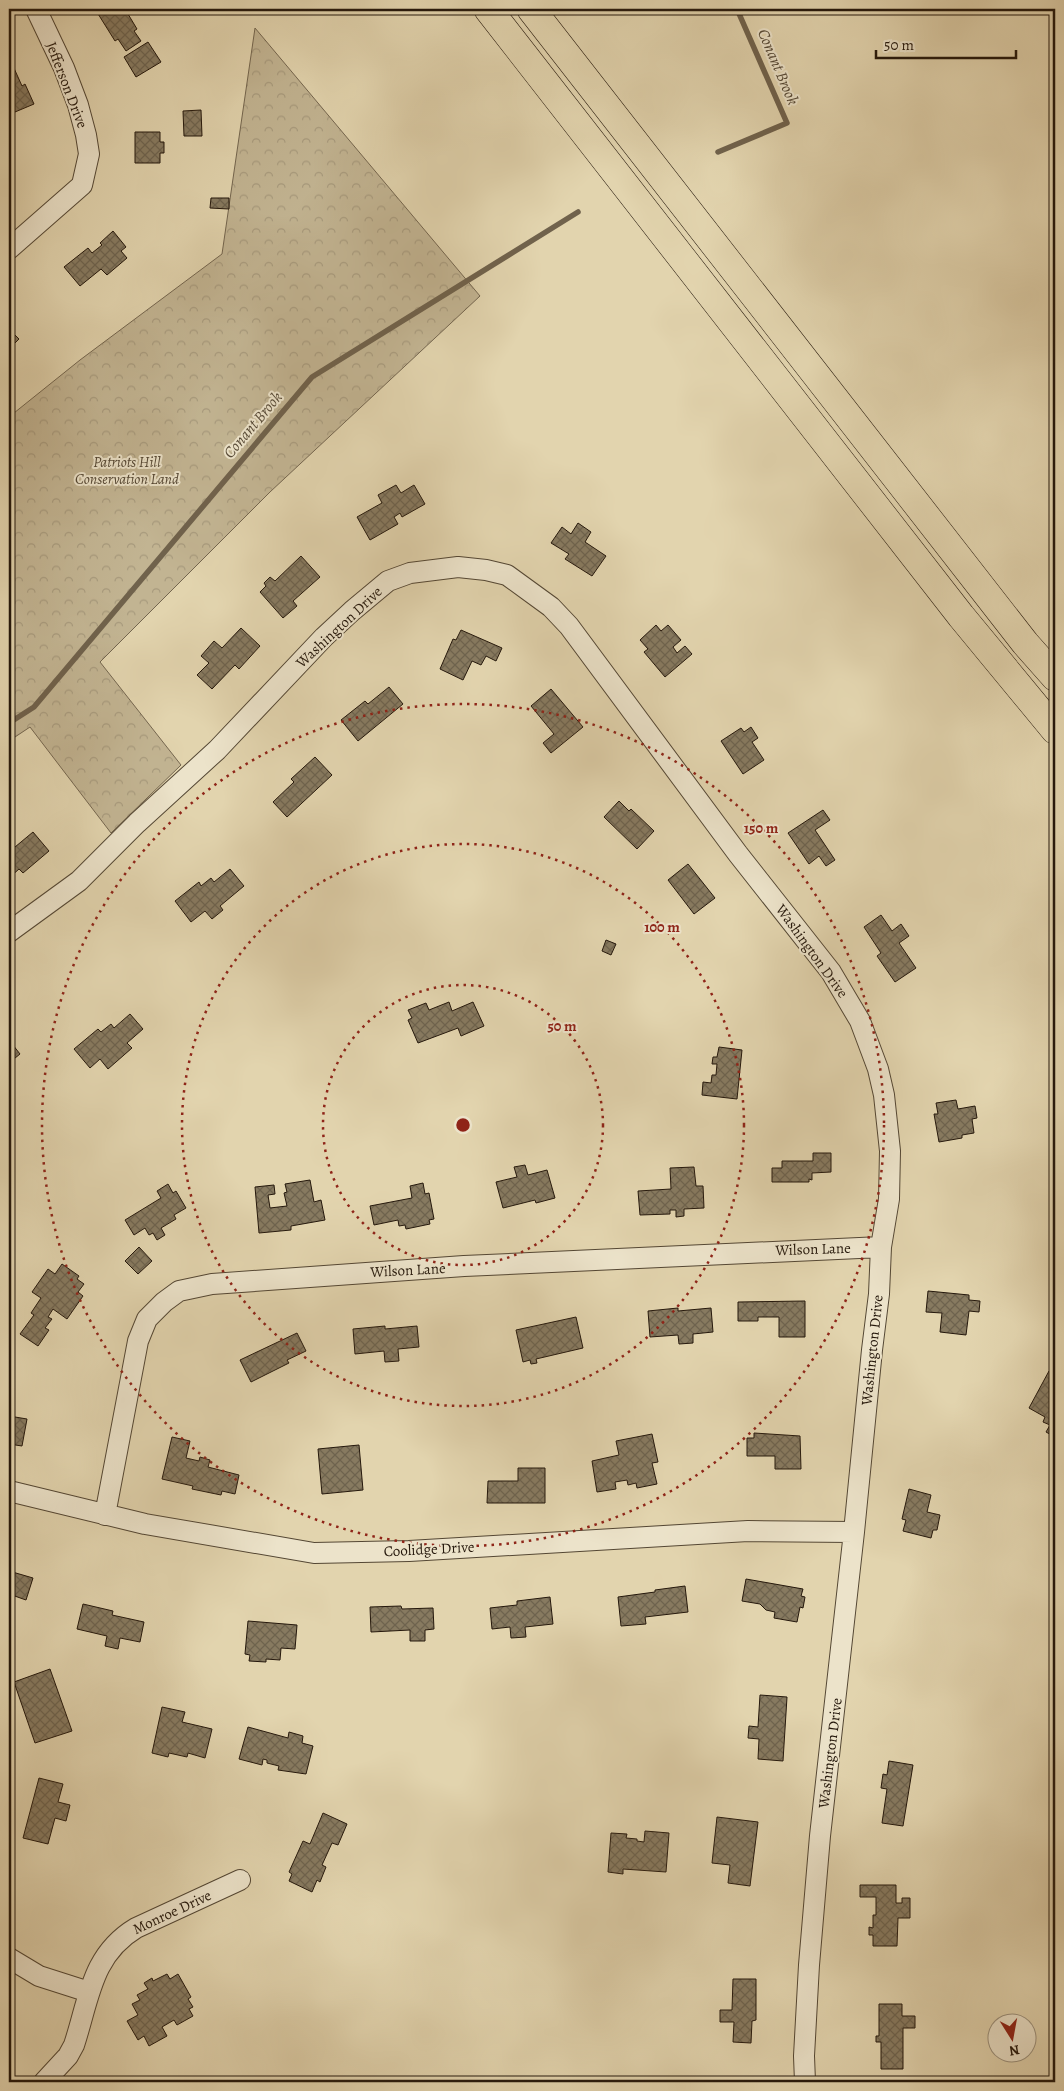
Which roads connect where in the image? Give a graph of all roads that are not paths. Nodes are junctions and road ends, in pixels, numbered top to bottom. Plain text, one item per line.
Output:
1 (36, 9) edge
2 (488, 9) edge
3 (531, 9) edge
4 (9, 249) edge
5 (1055, 678) edge
6 (1055, 730) edge
7 (9, 932) edge
8 (881, 1247) junction
9 (9, 1491) edge
10 (105, 1514) junction
11 (854, 1532) junction
12 (240, 1880) dead end
13 (9, 1958) edge
14 (89, 1992) junction
15 (44, 2082) edge
16 (805, 2082) edge

1 - 4 street, Jefferson Drive
2 - 6 highway
3 - 5 highway
7 - 8 street, Washington Drive
8 - 10 street, Wilson Lane
8 - 11 street, Washington Drive
9 - 10 street, Coolidge Drive
10 - 11 street, Coolidge Drive
11 - 16 street, Washington Drive
12 - 14 street, Monroe Drive
13 - 14 street
14 - 15 street, Monroe Drive

